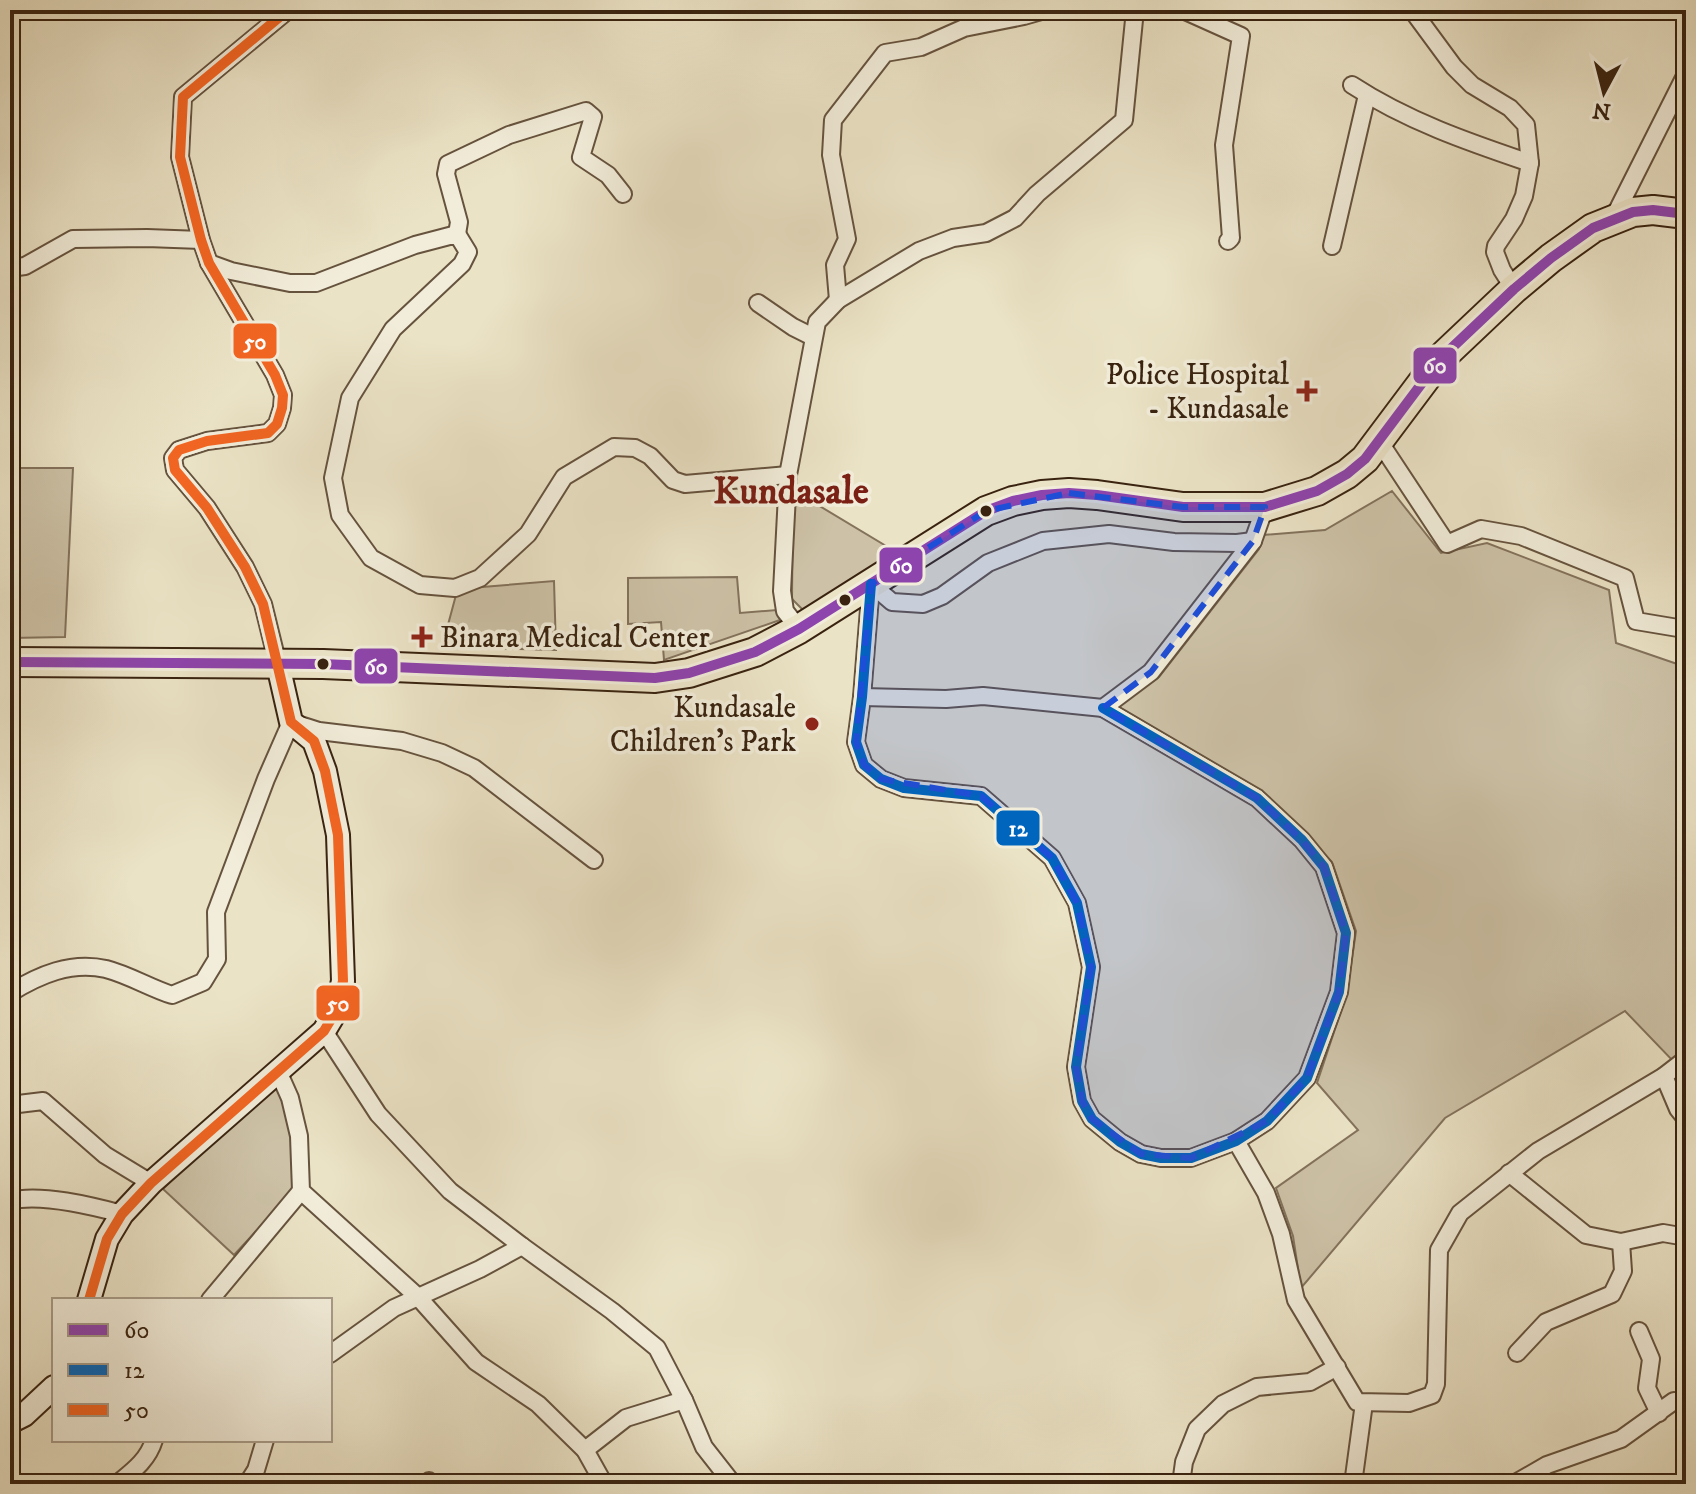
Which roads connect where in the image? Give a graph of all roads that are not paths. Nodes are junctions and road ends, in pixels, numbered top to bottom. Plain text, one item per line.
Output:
1 (288, 10) edge
2 (1045, 10) edge
3 (1135, 10) edge
4 (1183, 10) edge
5 (1412, 10) edge
6 (1203, 14) edge
7 (1686, 74) edge
8 (1352, 85) dead end
9 (1367, 95) junction
10 (1530, 163) junction
11 (623, 194) dead end
12 (1686, 214) edge
13 (1613, 219) junction
14 (457, 234) junction
15 (201, 240) junction
16 (1228, 241) dead end
17 (1332, 246) dead end
18 (209, 263) junction
19 (10, 268) edge
20 (1514, 289) junction
21 (838, 300) junction
22 (758, 303) dead end
23 (813, 337) junction
24 (1379, 441) junction
25 (788, 475) junction
26 (1265, 507) junction
27 (1253, 541) junction
28 (871, 584) junction
29 (1678, 628) dead end
30 (799, 629) junction
31 (10, 662) edge
32 (278, 665) junction
33 (862, 697) junction
34 (1103, 708) junction
35 (291, 722) junction
36 (594, 860) dead end
37 (10, 993) edge
38 (324, 1031) junction
39 (1686, 1059) edge
40 (278, 1071) junction
41 (1664, 1076) junction
42 (10, 1105) edge
43 (1686, 1119) edge
44 (1236, 1141) junction
45 (1509, 1173) junction
46 (151, 1183) junction
47 (301, 1191) junction
48 (10, 1201) edge
49 (122, 1214) junction
50 (1686, 1237) edge
51 (1621, 1242) junction
52 (522, 1246) junction
53 (418, 1297) junction
54 (90, 1298) edge
55 (212, 1298) edge
56 (1639, 1331) dead end
57 (332, 1353) edge
58 (1517, 1353) dead end
59 (1337, 1367) junction
60 (52, 1389) edge
61 (684, 1400) junction
62 (1364, 1403) junction
63 (1686, 1403) edge
64 (1659, 1413) junction
65 (10, 1422) edge
66 (153, 1442) edge
67 (264, 1442) edge
68 (585, 1450) junction
69 (117, 1484) edge
70 (247, 1484) edge
71 (604, 1484) edge
72 (733, 1484) edge
73 (1181, 1484) edge
74 (1353, 1484) edge
75 (1514, 1484) edge

1 - 15 street
2 - 21 street
3 - 21 street
4 - 6 street
5 - 10 street
6 - 16 street
7 - 13 street
8 - 9 street
9 - 10 street
9 - 17 street
10 - 20 street
11 - 14 street
12 - 13 highway
13 - 20 highway
14 - 18 street
14 - 25 street
15 - 18 street
15 - 19 street
18 - 32 street
20 - 24 highway
21 - 23 street
22 - 23 street
23 - 25 street
24 - 26 highway
24 - 29 street
25 - 30 street
26 - 27 street
26 - 28 highway
27 - 28 street
27 - 34 street
28 - 30 highway
28 - 33 street
30 - 32 highway
31 - 32 highway
32 - 35 street
33 - 34 street
33 - 44 street
34 - 44 street
35 - 36 street
35 - 37 street
35 - 38 street
38 - 40 street
38 - 52 street
39 - 41 street
40 - 46 street
40 - 47 street
41 - 43 street
41 - 45 street
42 - 46 street
44 - 59 street
45 - 51 street
45 - 62 street
46 - 49 street
47 - 53 street
47 - 55 street
48 - 49 street
49 - 54 street
50 - 51 street
51 - 58 street
52 - 53 street
52 - 61 street
53 - 57 street
53 - 68 street
56 - 64 street
59 - 62 street
59 - 73 street
60 - 65 street
61 - 68 street
61 - 72 street
62 - 74 street
63 - 64 street
64 - 75 street
66 - 69 street
67 - 70 street
68 - 71 street

